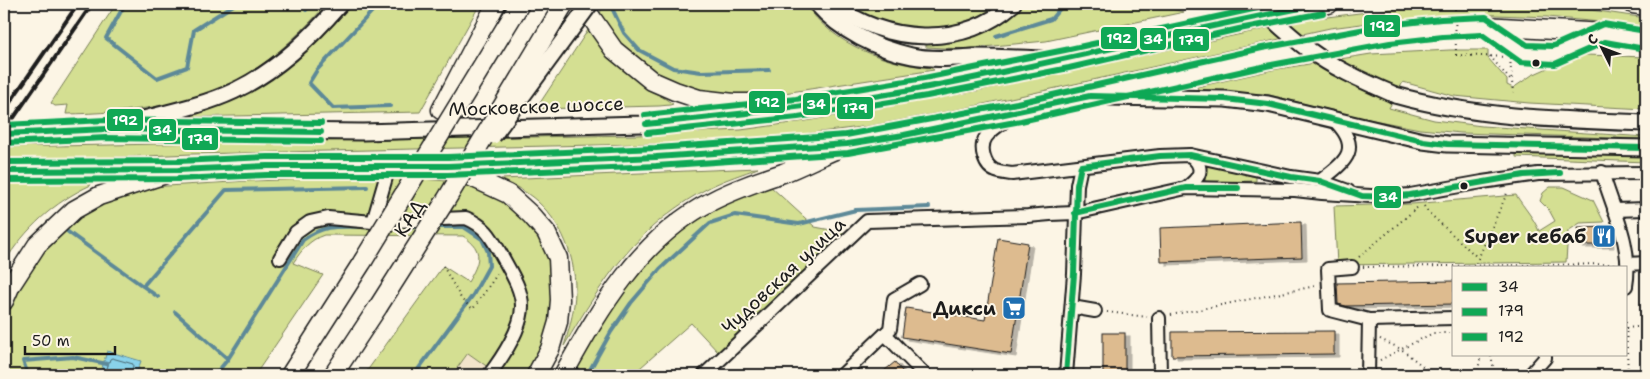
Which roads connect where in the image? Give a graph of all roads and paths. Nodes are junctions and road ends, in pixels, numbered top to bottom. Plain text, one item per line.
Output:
1 (340, 4) edge
2 (496, 4) edge
3 (520, 4) edge
4 (564, 4) edge
5 (582, 4) edge
6 (590, 4) edge
7 (817, 4) edge
8 (832, 4) edge
9 (1013, 4) edge
10 (1166, 4) edge
11 (1212, 4) edge
12 (1256, 4) edge
13 (1324, 4) edge
14 (1455, 4) edge
15 (1633, 4) edge
16 (1646, 6) edge
17 (1485, 26) junction
18 (1604, 33) junction
19 (1646, 40) edge
20 (1490, 56) junction
21 (1067, 59) junction
22 (1512, 82) junction
23 (1513, 93) dead end
24 (1090, 96) junction
25 (797, 108) junction
26 (1019, 112) junction
27 (1333, 119) junction
28 (1646, 123) edge
29 (106, 129) junction
30 (4, 134) edge
31 (847, 144) junction
32 (1646, 148) edge
33 (1190, 155) junction
34 (448, 166) junction
35 (1081, 166) junction
36 (389, 167) junction
37 (178, 170) junction
38 (4, 171) edge
39 (1602, 172) junction
40 (1646, 173) edge
41 (1320, 181) junction
42 (412, 182) junction
43 (1509, 186) dead end
44 (1186, 188) junction
45 (1362, 196) junction
46 (446, 200) junction
47 (1646, 209) edge
48 (1614, 210) junction
49 (1075, 213) junction
50 (373, 222) junction
51 (280, 258) dead end
52 (1478, 258) junction
53 (505, 263) junction
54 (1646, 263) edge
55 (1628, 264) junction
56 (443, 266) dead end
57 (1474, 266) edge
58 (1525, 266) edge
59 (1352, 267) junction
60 (1452, 267) edge
61 (1328, 283) junction
62 (920, 284) dead end
63 (4, 301) edge
64 (1072, 307) junction
65 (1095, 311) joint
66 (1159, 318) junction
67 (1452, 318) edge
68 (1369, 327) junction
69 (1628, 328) edge
70 (1646, 329) edge
71 (1452, 333) edge
72 (885, 334) junction
73 (1401, 349) junction
74 (1481, 356) edge
75 (1491, 356) edge
76 (1545, 356) edge
77 (1628, 356) edge
78 (1368, 371) edge
79 (290, 375) edge
80 (333, 375) edge
81 (489, 375) edge
82 (536, 375) edge
83 (564, 375) edge
84 (704, 375) edge
85 (842, 375) edge
86 (925, 375) edge
87 (1066, 375) edge
88 (1160, 375) edge
89 (1434, 375) edge
90 (1477, 375) edge
91 (1496, 375) edge
92 (1530, 375) edge
93 (1628, 375) edge

1 - 29 main road
2 - 42 highway, bridge
3 - 42 highway, КАД, bridge
4 - 46 highway, КАД, bridge
5 - 25 highway
6 - 46 main road, bridge
7 - 21 main road
8 - 9 main road
10 - 11 path
12 - 28 main road, bridge
13 - 21 highway, Московское шоссе
14 - 20 path, bridge
15 - 16 highway
17 - 18 highway
17 - 18 street
17 - 24 highway
18 - 19 highway
20 - 22 path
20 - 22 path
21 - 25 highway, Московское шоссе
22 - 23 path
24 - 26 highway
24 - 27 main road
25 - 29 main road, Московское шоссе
26 - 31 highway
26 - 35 street
27 - 32 main road
27 - 41 street
29 - 30 main road, Московское шоссе
31 - 34 highway
31 - 83 highway
33 - 35 street
33 - 41 street
33 - 44 street
34 - 36 highway
34 - 82 highway
35 - 49 street
36 - 37 highway
36 - 50 street
37 - 38 main road
37 - 63 highway
39 - 40 street
39 - 45 street
39 - 48 street
41 - 45 street
42 - 79 highway, КАД, bridge
43 - 52 path
44 - 45 street, Чудовская улица
44 - 49 street, Чудовская улица
46 - 80 highway, КАД, bridge
47 - 48 street
48 - 55 street
49 - 64 street
49 - 84 street, Чудовская улица
50 - 51 street
50 - 53 street
52 - 57 path
52 - 59 path
53 - 56 path
53 - 81 street
54 - 55 street
55 - 58 path
59 - 60 path
59 - 61 street
61 - 66 path
61 - 68 street
62 - 72 street
64 - 65 street
64 - 87 street
65 - 66 path
66 - 88 street
67 - 68 street
68 - 73 path
68 - 78 street
69 - 70 path
71 - 73 path
72 - 85 street
72 - 86 street
73 - 78 path
73 - 89 path
74 - 90 path
75 - 91 path
76 - 92 street
77 - 93 path

